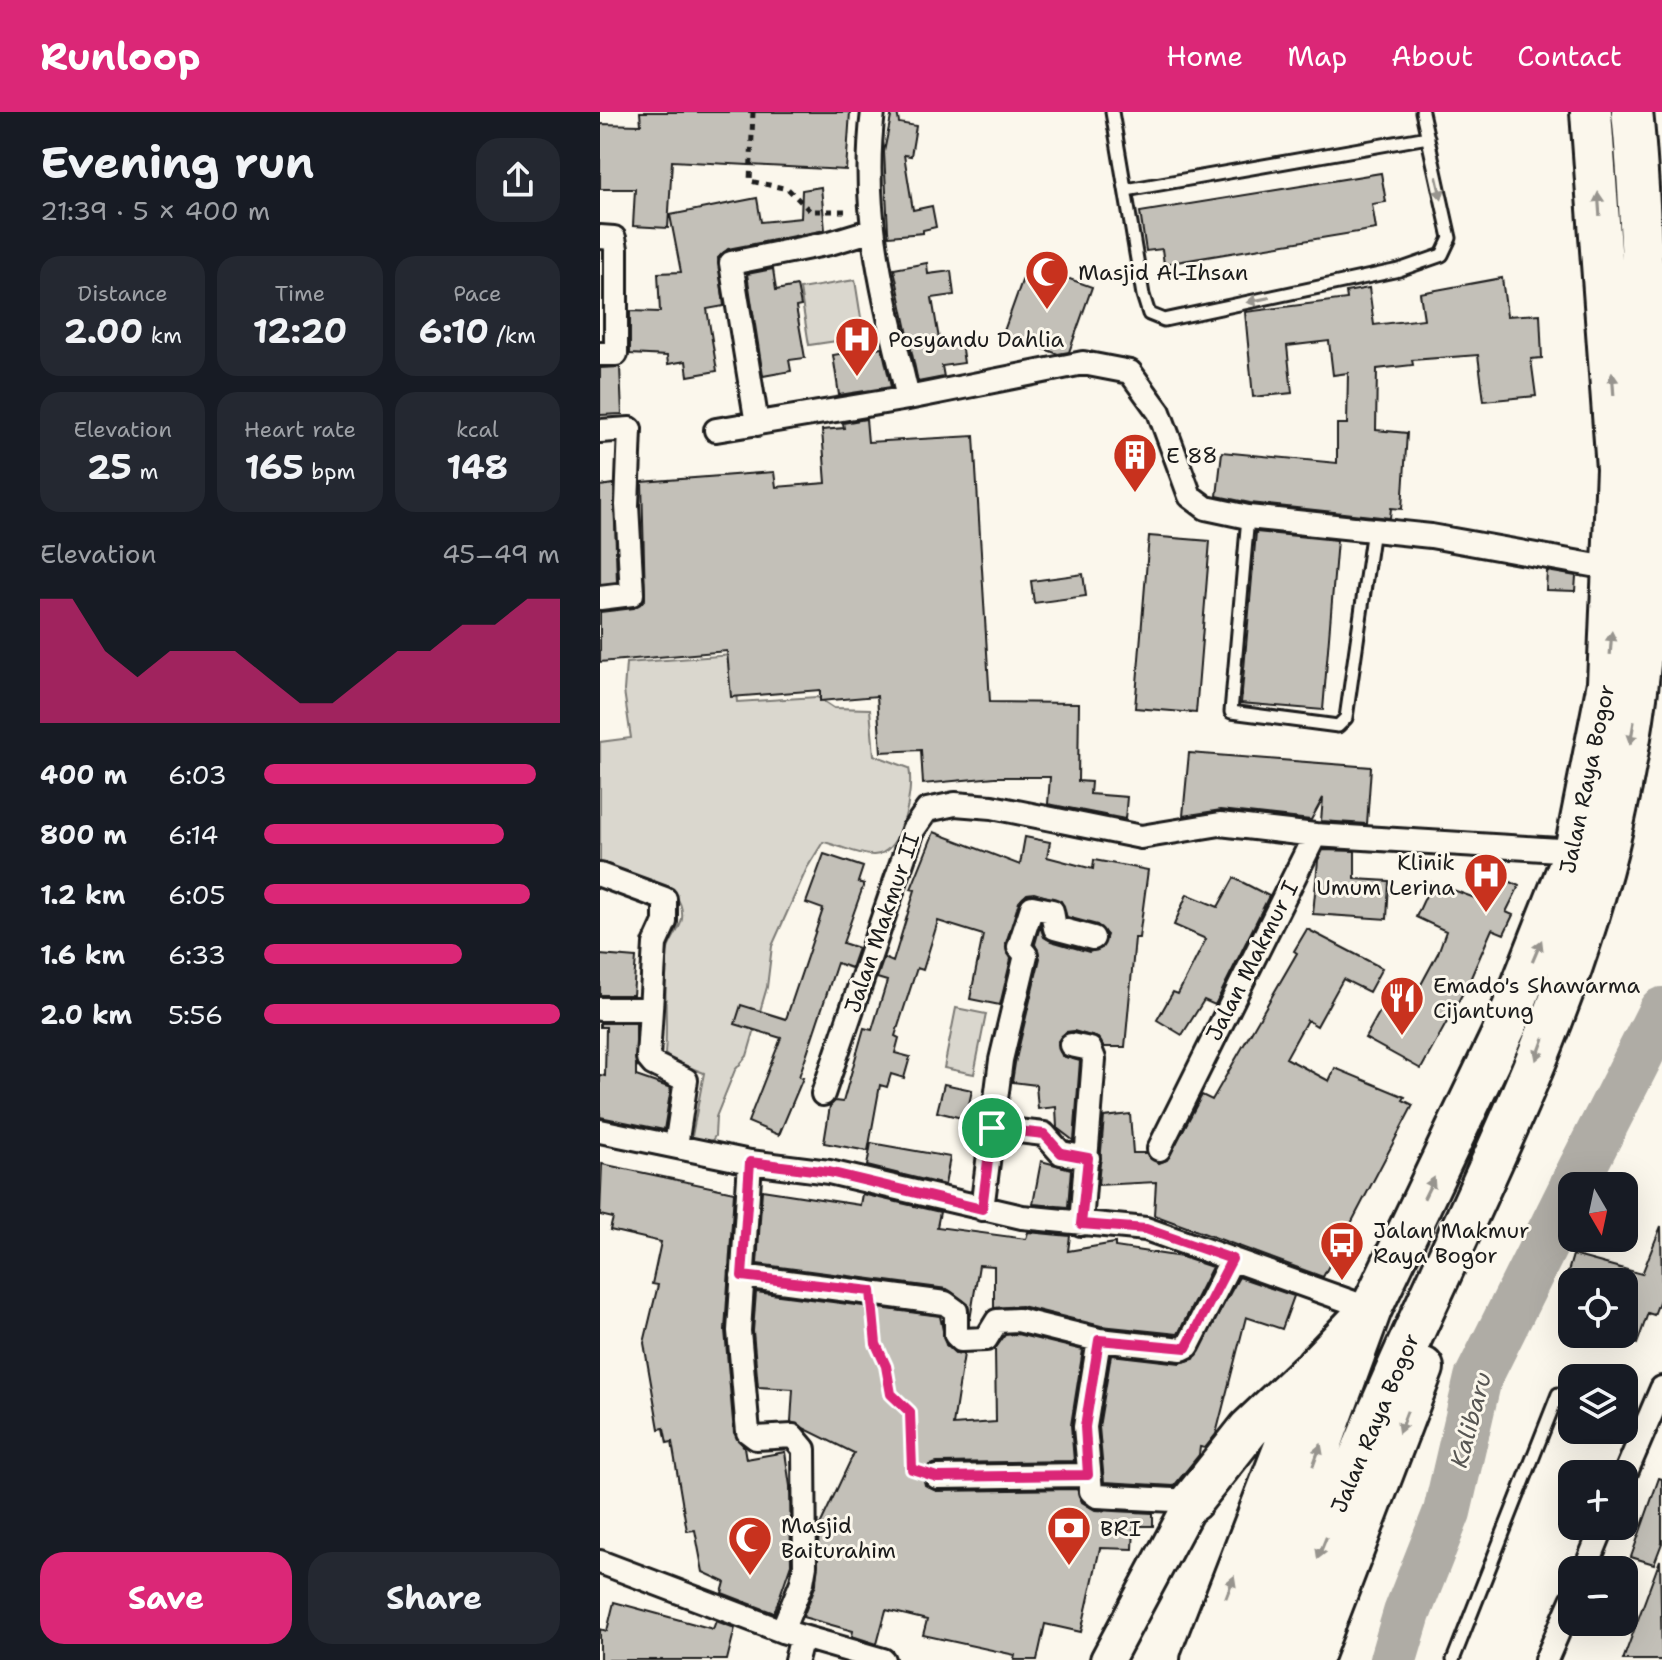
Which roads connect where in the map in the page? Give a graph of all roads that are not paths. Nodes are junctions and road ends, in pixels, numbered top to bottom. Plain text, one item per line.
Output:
1 (873, 112) edge
2 (1112, 112) edge
3 (1422, 112) edge
4 (1591, 112) edge
5 (1632, 112) edge
6 (1428, 137) junction
7 (1637, 180) junction
8 (1126, 190) junction
9 (871, 220) junction
10 (1662, 229) edge
11 (600, 237) edge
12 (1653, 284) edge
13 (1605, 294) junction
14 (600, 354) edge
15 (1662, 356) edge
16 (908, 398) junction
17 (757, 424) junction
18 (716, 430) dead end
19 (600, 431) edge
20 (1652, 432) junction
21 (1248, 517) junction
22 (1373, 528) junction
23 (1614, 569) junction
24 (600, 598) edge
25 (1315, 835) junction
26 (1575, 851) junction
27 (600, 875) edge
28 (1093, 938) dead end
29 (600, 1009) edge
30 (650, 1009) junction
31 (1071, 1045) dead end
32 (823, 1094) dead end
33 (992, 1128) junction
34 (600, 1131) edge
35 (676, 1146) junction
36 (1159, 1149) dead end
37 (1088, 1158) junction
38 (750, 1162) junction
39 (1482, 1189) junction
40 (982, 1209) junction
41 (1081, 1224) junction
42 (1232, 1259) junction
43 (742, 1276) junction
44 (1368, 1318) junction
45 (1099, 1340) junction
46 (1316, 1366) junction
47 (1662, 1388) edge
48 (1558, 1394) dead end
49 (1631, 1460) edge
50 (1088, 1475) junction
51 (937, 1477) road end
52 (1192, 1501) junction
53 (600, 1562) edge
54 (1558, 1632) edge
55 (792, 1634) junction
56 (1321, 1657) edge
57 (796, 1660) edge
58 (883, 1660) edge
59 (1107, 1660) edge
60 (1202, 1660) edge
61 (1242, 1660) edge
62 (1276, 1660) edge
63 (1453, 1660) edge
64 (1546, 1660) edge

1 - 9 street
2 - 8 lane
3 - 6 lane
13 -> 4 highway, Jalan Raya Bogor
5 - 7 highway, Jalan Raya Bogor
6 - 8 lane
6 -> 8 lane
7 - 10 highway
7 - 12 highway, Jalan Raya Bogor
9 - 16 street
9 - 17 street
11 - 14 street
12 - 13 street
12 - 20 highway, Jalan Raya Bogor
23 -> 13 highway, Jalan Raya Bogor
15 - 20 highway
16 - 17 street
16 - 21 street
17 - 18 street
19 - 24 street
20 -> 39 highway, Jalan Raya Bogor
21 - 22 street
21 - 22 lane
22 - 23 street
26 -> 23 highway, Jalan Raya Bogor
25 - 26 street
25 - 32 street, Jalan Makmur II
25 - 36 street, Jalan Makmur I
44 -> 26 highway, Jalan Raya Bogor
27 - 30 street
28 - 33 street
29 - 30 street
30 - 35 street
31 - 37 street
33 - 37 street
33 - 40 street
34 - 35 street
35 - 38 street
37 - 41 street
38 - 40 street
38 - 43 street
39 -> 56 highway, Jalan Raya Bogor
39 -> 62 highway, Jalan Raya Bogor
40 - 41 street
41 - 42 street
42 - 44 street
42 - 45 street
43 - 45 street
43 - 55 street
44 - 46 highway, Jalan Raya Bogor
61 -> 44 highway, Jalan Raya Bogor
45 - 50 street
46 - 52 highway
60 -> 46 highway, Jalan Raya Bogor
47 - 49 street
48 - 63 lane
50 - 51 street
50 - 52 street
52 - 59 street
53 - 55 street
54 - 64 street
55 - 57 street
55 - 58 street

